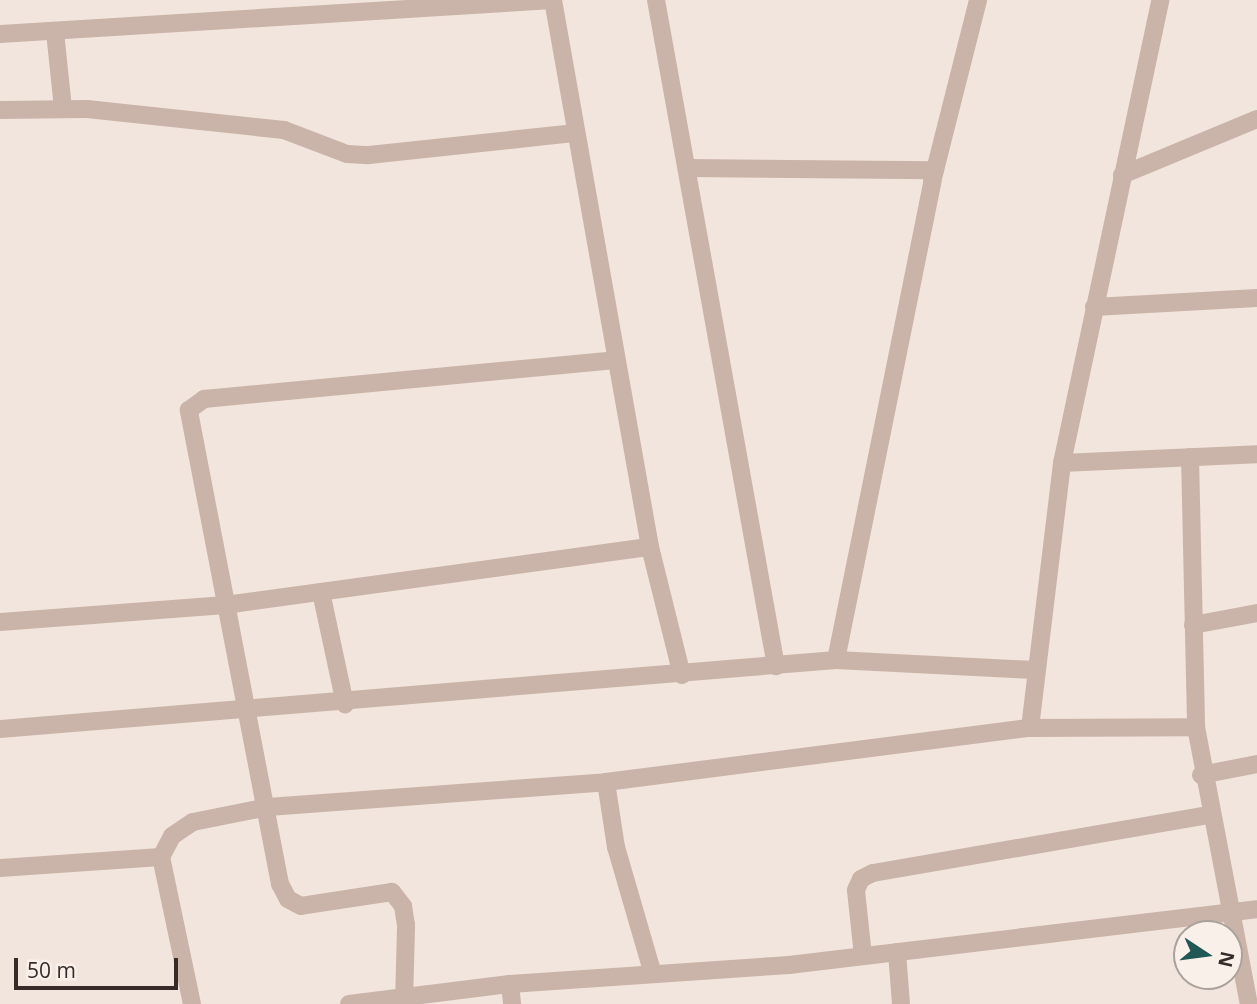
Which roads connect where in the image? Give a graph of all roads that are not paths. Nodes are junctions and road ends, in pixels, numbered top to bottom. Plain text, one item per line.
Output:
1 (553, 0) edge
2 (656, 0) edge
3 (978, 0) edge
4 (1160, 0) edge
5 (55, 32) junction
6 (0, 34) edge
7 (62, 108) junction
8 (0, 110) edge
9 (1257, 119) edge
10 (576, 133) junction
11 (687, 168) junction
12 (936, 170) junction
13 (1122, 175) junction
14 (1257, 298) edge
15 (1094, 307) junction
16 (615, 360) junction
17 (1257, 454) edge
18 (1190, 457) junction
19 (1062, 463) junction
20 (650, 547) junction
21 (321, 592) junction
22 (225, 606) junction
23 (1257, 613) edge
24 (0, 622) edge
25 (1193, 625) junction
26 (836, 660) junction
27 (776, 666) junction
28 (1035, 670) junction
29 (682, 675) junction
30 (345, 704) junction
31 (250, 712) junction
32 (1196, 727) junction
33 (1030, 728) junction
34 (0, 729) edge
35 (1257, 764) edge
36 (1201, 775) junction
37 (606, 782) junction
38 (268, 807) junction
39 (1209, 815) junction
40 (161, 857) junction
41 (0, 868) edge
42 (1257, 909) edge
43 (1231, 912) junction
44 (897, 952) junction
45 (863, 956) junction
46 (653, 974) junction
47 (510, 984) junction
48 (404, 1001) edge
49 (1257, 1003) edge
50 (192, 1004) edge
51 (349, 1004) edge
52 (512, 1004) edge
53 (901, 1004) edge
54 (1249, 1004) edge

1 - 5 street
1 - 10 street
2 - 11 street
3 - 12 street
4 - 13 street
5 - 6 street
5 - 7 street
7 - 8 street
7 - 10 street
9 - 13 street
10 - 16 street
11 - 12 street
11 - 27 street
12 - 26 street
13 - 15 street
14 - 15 street
15 - 19 street
16 - 20 street
16 - 22 street
17 - 18 street
18 - 19 street
18 - 25 street
19 - 28 street
20 - 21 street
20 - 29 street
21 - 22 street
21 - 30 street
22 - 24 street
22 - 31 street
23 - 25 street
25 - 32 street
26 - 27 street
26 - 28 street
27 - 29 street
28 - 33 street
29 - 30 street
30 - 31 street
31 - 34 street
31 - 38 street
32 - 33 street
32 - 36 street
33 - 37 street
35 - 36 street
36 - 39 street
37 - 38 street
37 - 46 street
38 - 40 street
38 - 48 street
39 - 43 street
39 - 45 street
40 - 41 street
40 - 50 street
42 - 43 street
43 - 44 street
43 - 54 street
44 - 45 street
44 - 53 street
45 - 46 street
46 - 47 street
47 - 48 street
47 - 52 street
48 - 51 street
49 - 54 street

